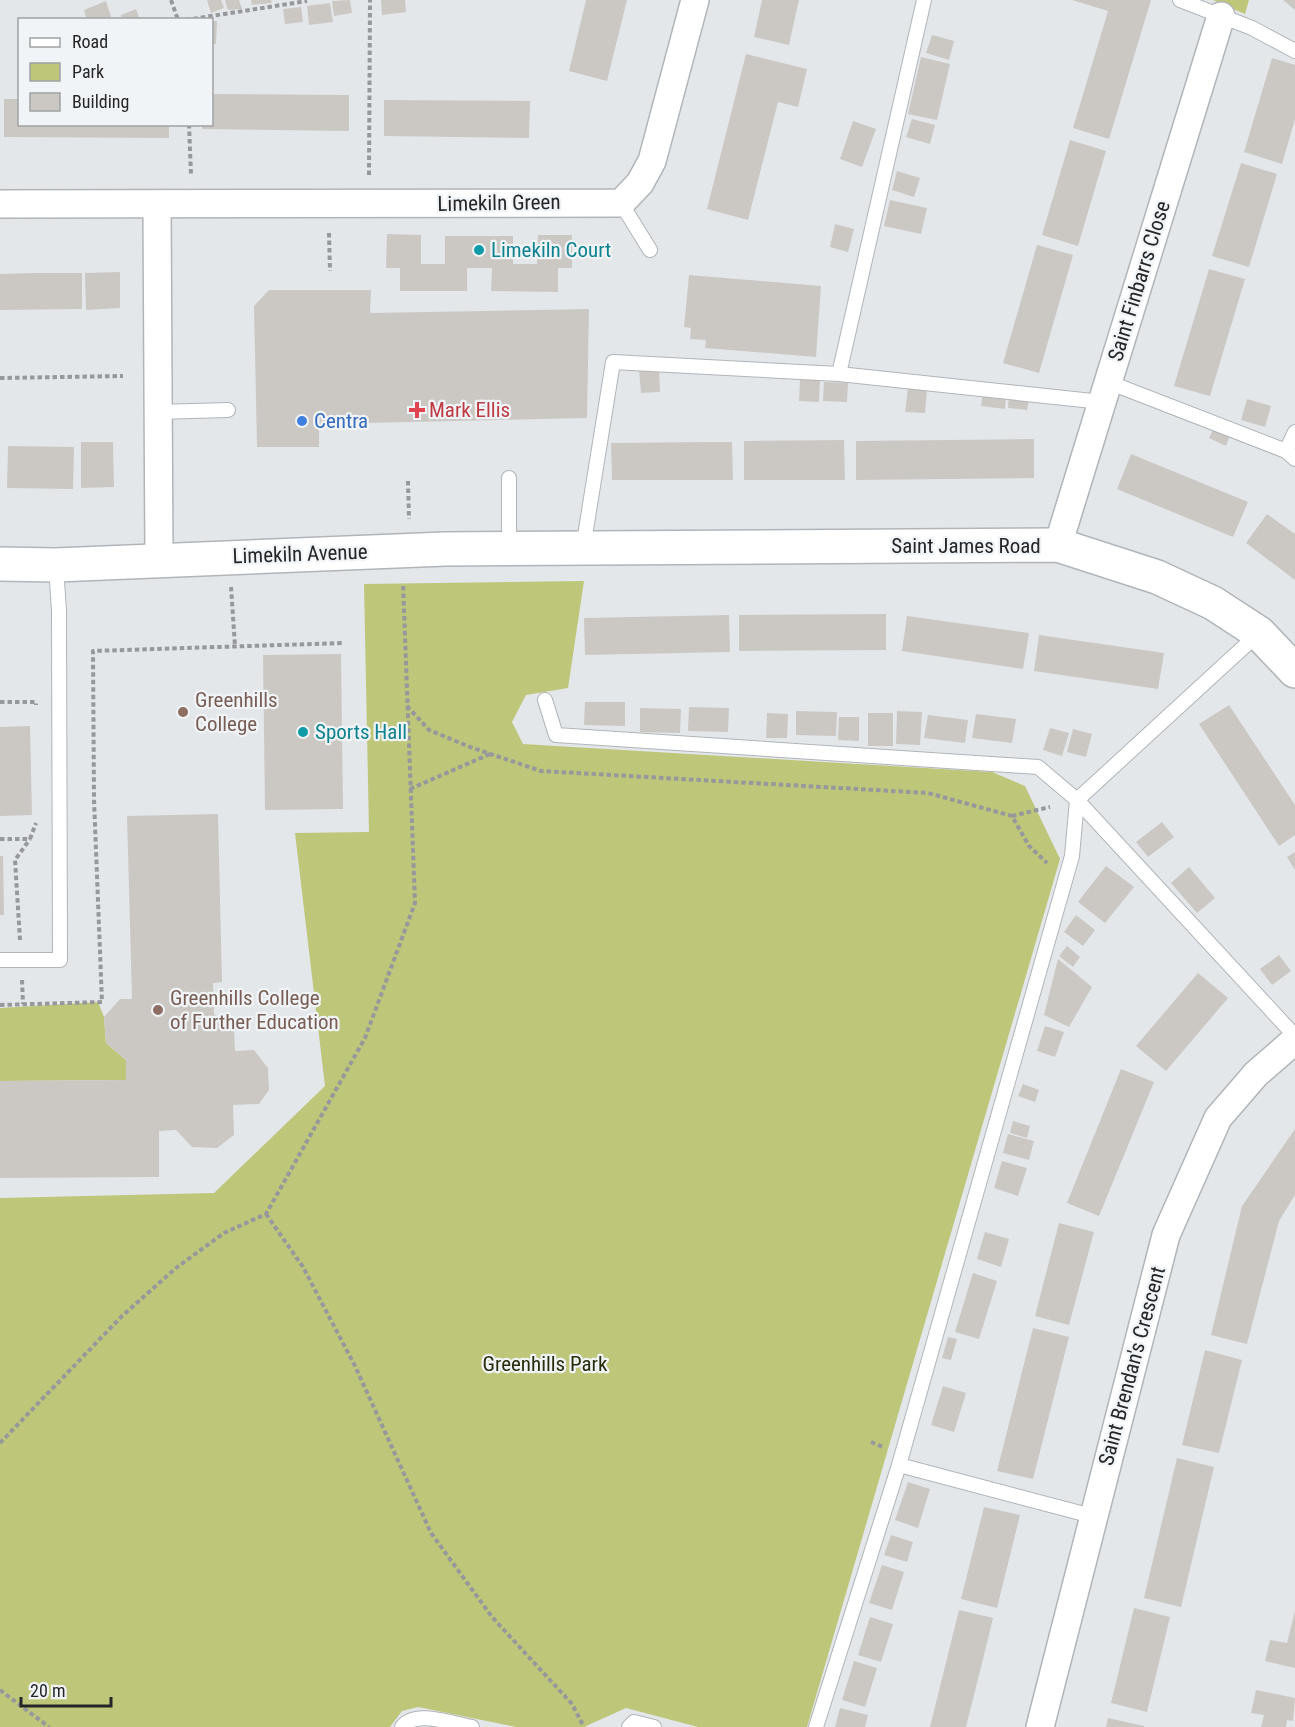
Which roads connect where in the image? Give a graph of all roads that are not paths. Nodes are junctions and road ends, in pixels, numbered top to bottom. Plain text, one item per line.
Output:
1 (695, 0) edge
2 (924, 0) edge
3 (1180, 0) edge
4 (1221, 16) junction
5 (1295, 51) edge
6 (621, 203) junction
7 (0, 204) edge
8 (157, 206) junction
9 (651, 250) dead end
10 (839, 374) junction
11 (1105, 392) junction
12 (228, 410) dead end
13 (156, 412) junction
14 (1295, 432) edge
15 (1290, 455) edge
16 (509, 478) dead end
17 (1058, 546) junction
18 (509, 549) junction
19 (580, 549) junction
20 (159, 560) junction
21 (0, 564) edge
22 (56, 565) junction
23 (1259, 633) junction
24 (1295, 671) edge
25 (545, 700) dead end
26 (1077, 800) junction
27 (0, 960) edge
28 (1295, 1038) edge
29 (899, 1465) junction
30 (1092, 1516) junction
31 (402, 1727) edge
32 (472, 1727) edge
33 (629, 1727) edge
34 (654, 1727) edge
35 (816, 1727) edge
36 (1040, 1727) edge

1 - 6 street
2 - 10 lane
3 - 4 lane
4 - 5 lane
4 - 11 street, Saint Finbarrs Close
6 - 8 street, Limekiln Green
6 - 9 lane
7 - 8 street, Limekiln Green
8 - 13 street
10 - 11 lane
10 - 19 lane
11 - 15 lane
11 - 17 street, Saint Finbarrs Close
12 - 13 lane
13 - 20 street
14 - 15 lane
16 - 18 lane
17 - 19 street, Saint James Road
17 - 23 street, Saint James Road
18 - 19 street, Limekiln Avenue
18 - 20 street, Limekiln Avenue
20 - 22 street, Limekiln Avenue
21 - 22 street, Limekiln Avenue
22 - 27 lane
23 - 24 street, Saint James Road
23 - 26 lane
25 - 26 lane
26 - 28 lane
26 - 29 lane
28 - 30 street, Saint Brendan's Crescent
29 - 30 lane
29 - 35 lane
30 - 36 street, Saint Brendan's Crescent
31 - 32 lane
33 - 34 lane

